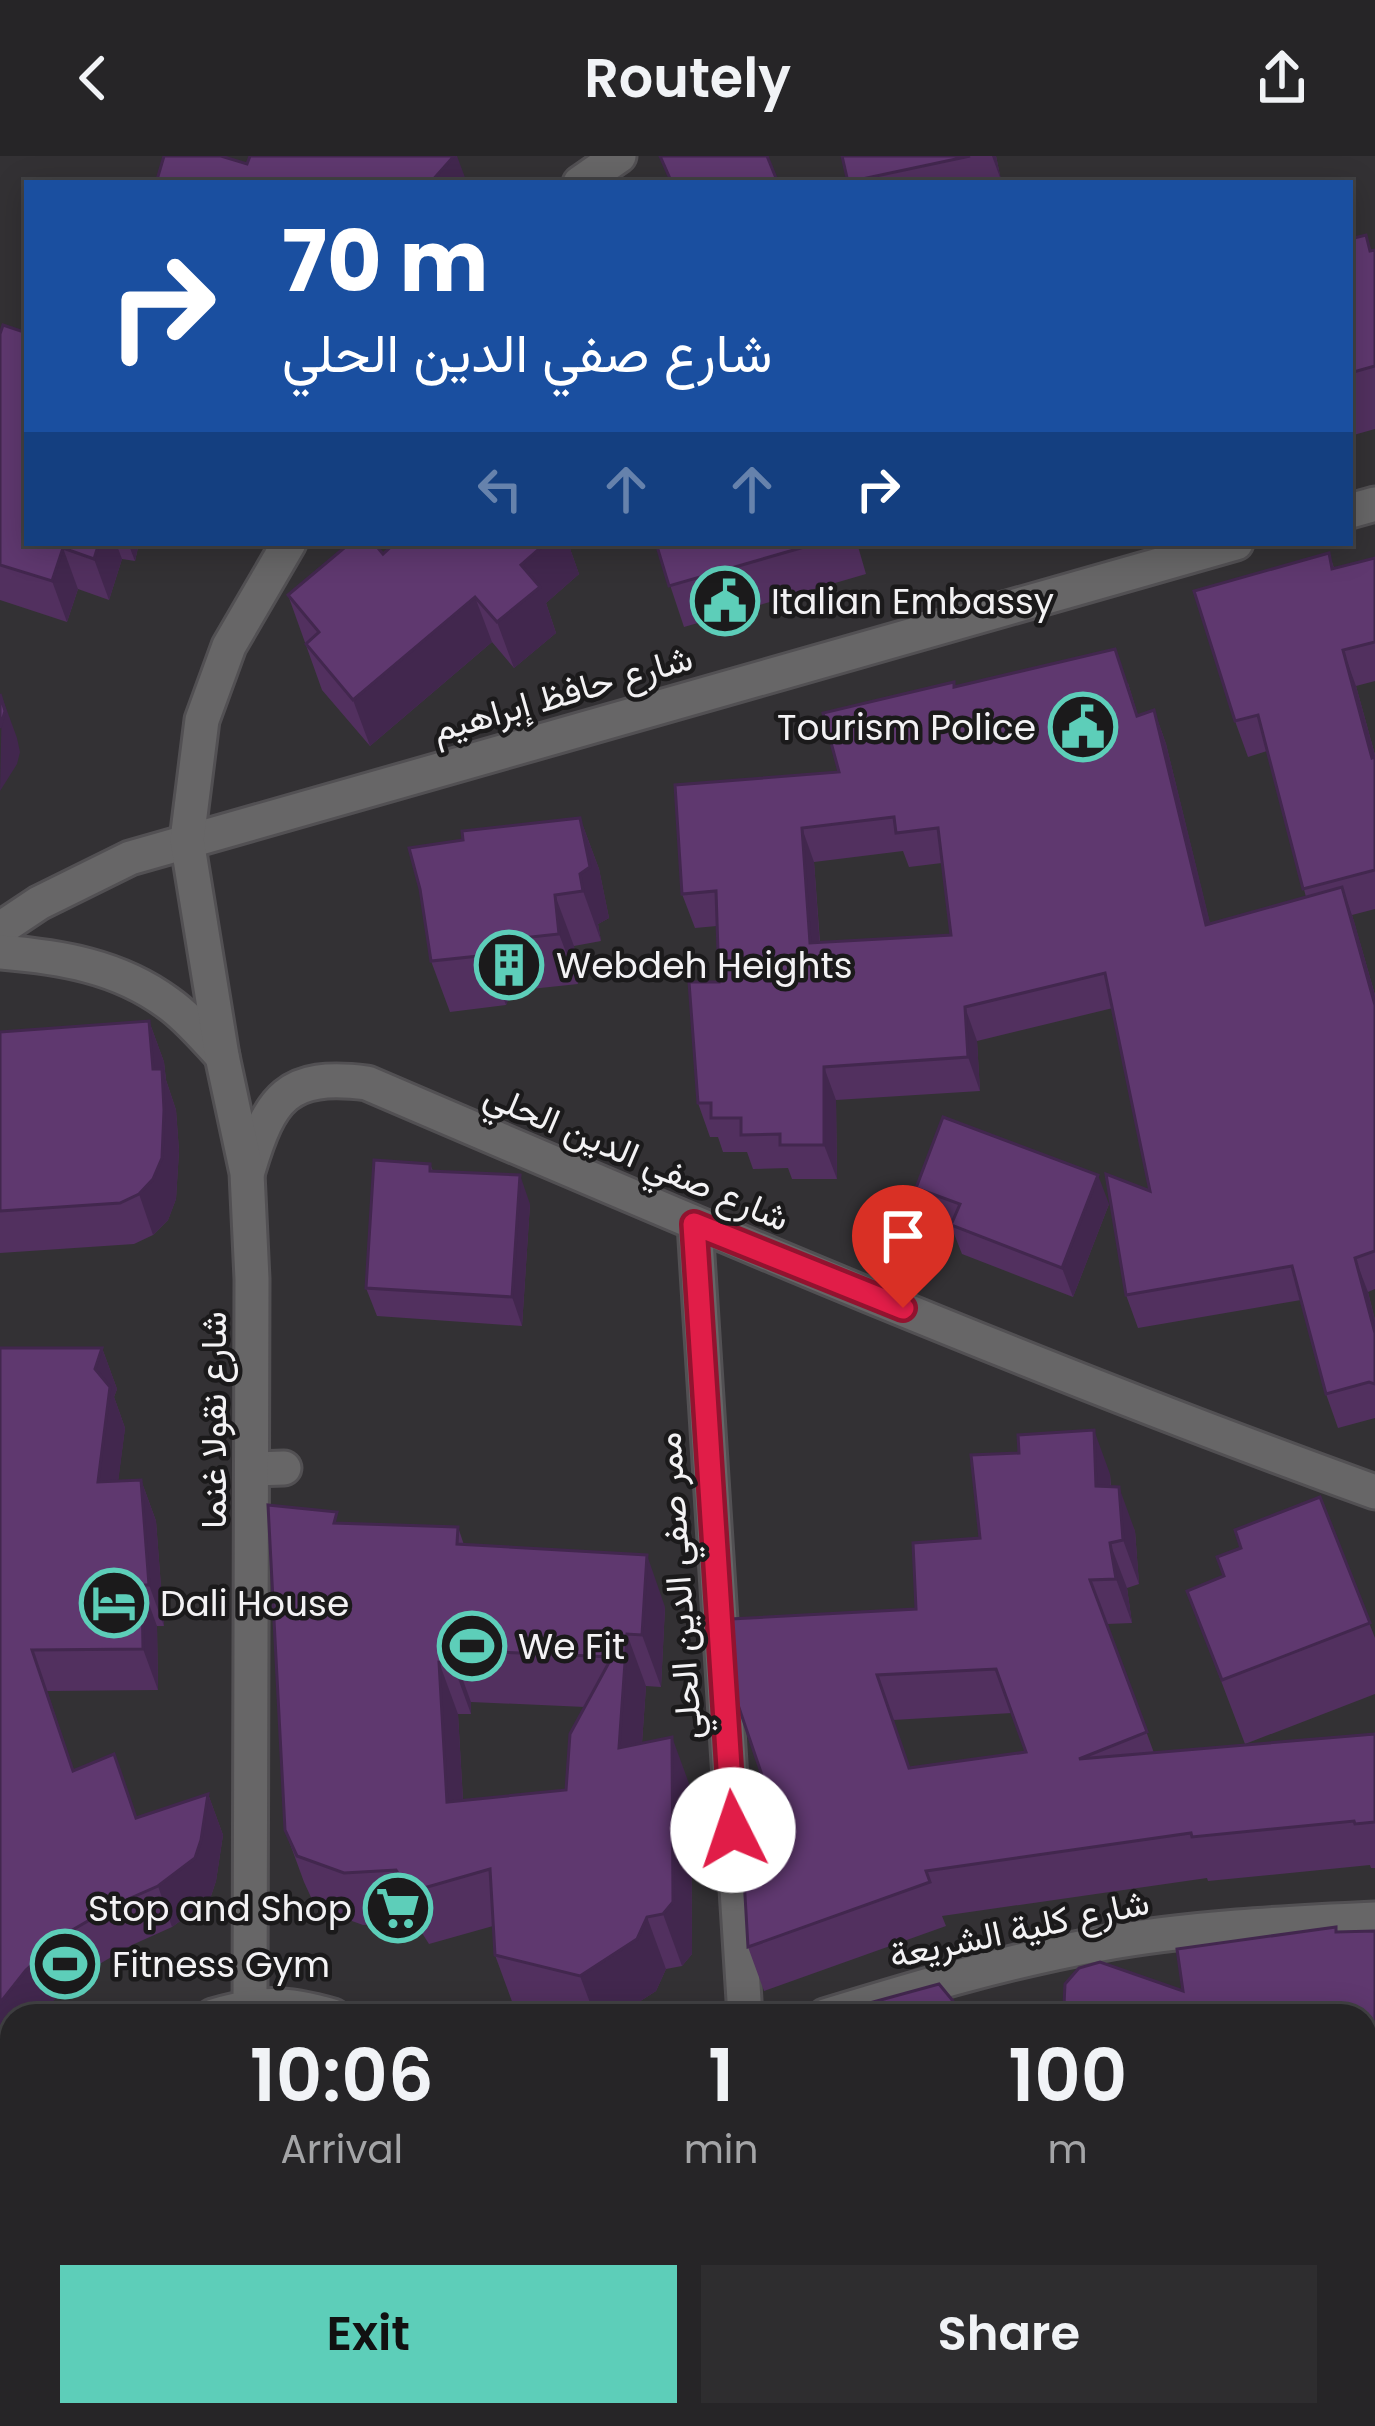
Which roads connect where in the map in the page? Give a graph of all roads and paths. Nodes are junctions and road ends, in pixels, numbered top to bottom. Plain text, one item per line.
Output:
1 (619, 156) edge
2 (584, 180) edge
3 (287, 546) edge
4 (1225, 546) edge
5 (187, 840) junction
6 (0, 929) edge
7 (0, 952) edge
8 (222, 1056) junction
9 (247, 1173) junction
10 (694, 1224) junction
11 (1375, 1492) edge
12 (1375, 1919) edge
13 (250, 2004) edge
14 (744, 2004) edge
15 (866, 2004) edge

1 - 2 street
3 - 5 street, شارع نقولا غنما
4 - 5 street, شارع حافظ إبراهيم
5 - 6 street, شارع حافظ إبراهيم
5 - 8 street, شارع نقولا غنما
7 - 8 street
8 - 9 street, شارع نقولا غنما
9 - 10 street, شارع صفي الدين الحلي
9 - 13 street, شارع نقولا غنما
10 - 11 street, شارع صفي الدين الحلي
10 - 14 street, ممر صفي الدين الحلي
12 - 15 street, شارع كلية الشريعة

